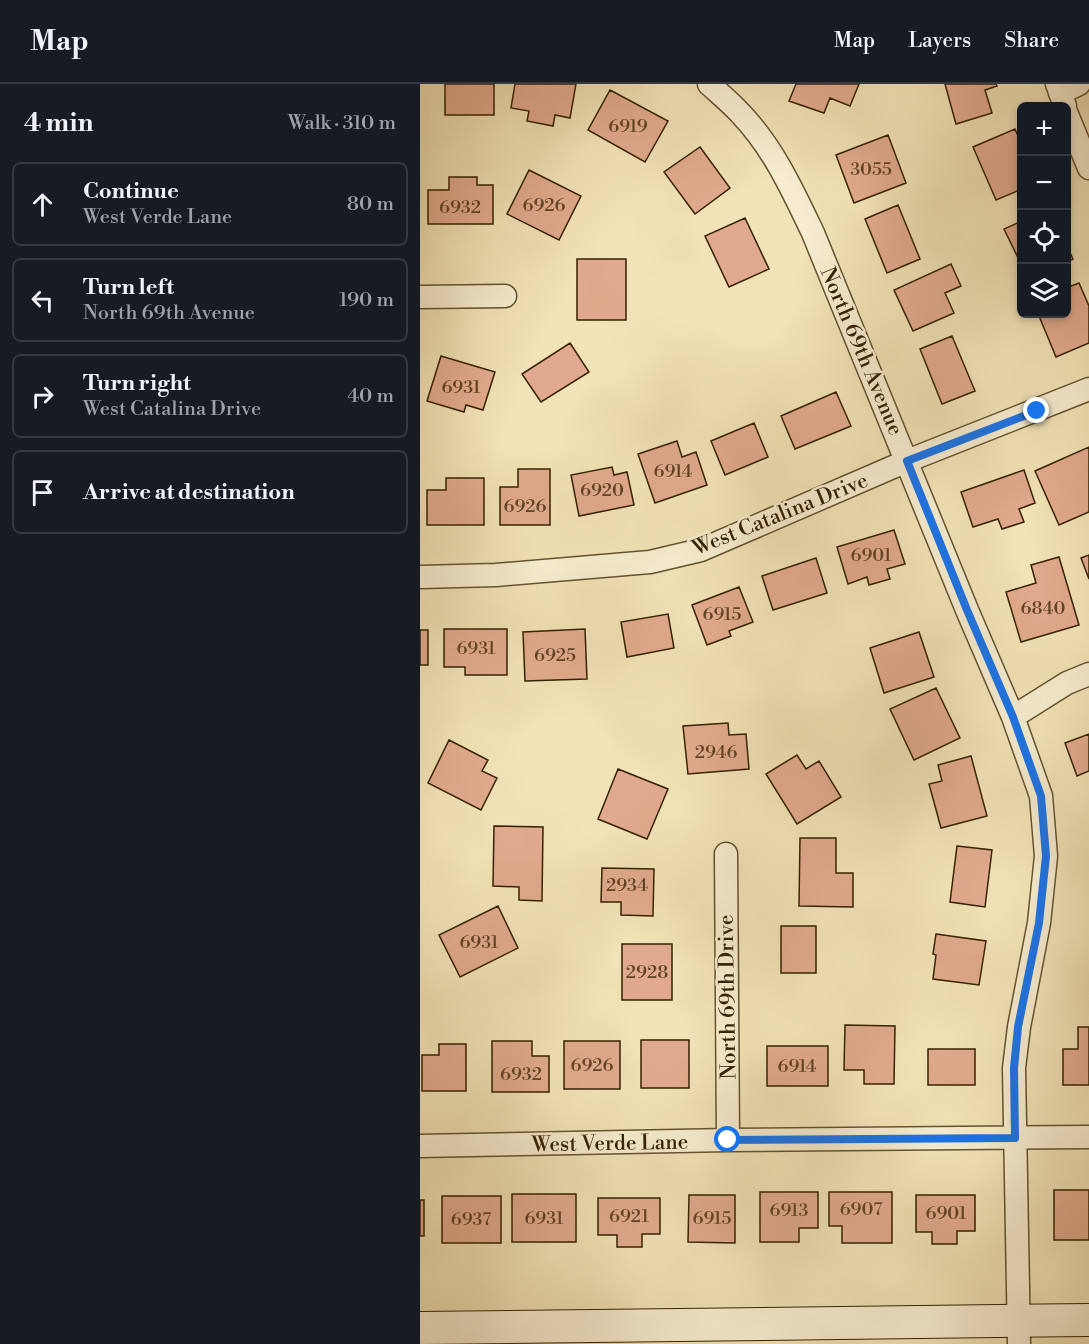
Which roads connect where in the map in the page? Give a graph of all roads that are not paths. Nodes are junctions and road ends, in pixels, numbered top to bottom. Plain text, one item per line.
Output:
1 (709, 84) edge
2 (1065, 96) edge
3 (1089, 168) edge
4 (505, 296) dead end
5 (420, 297) edge
6 (1089, 389) edge
7 (907, 461) junction
8 (420, 577) edge
9 (1089, 674) edge
10 (1013, 717) junction
11 (726, 854) dead end
12 (1089, 1137) edge
13 (1015, 1138) junction
14 (728, 1140) junction
15 (420, 1146) edge
16 (1089, 1320) edge
17 (420, 1328) edge
18 (838, 1333) edge
19 (1019, 1333) edge

1 - 7 street, North 69th Avenue
2 - 3 street
4 - 5 street
6 - 7 street, West Catalina Drive
7 - 8 street, West Catalina Drive
7 - 10 street, North 69th Avenue
9 - 10 street
10 - 13 street, North 69th Avenue
11 - 14 street, North 69th Drive
12 - 13 street, West Verde Lane
13 - 14 street, West Verde Lane
13 - 19 street, North 69th Avenue
14 - 15 street, West Verde Lane
16 - 19 main road
17 - 18 main road
18 - 19 main road

